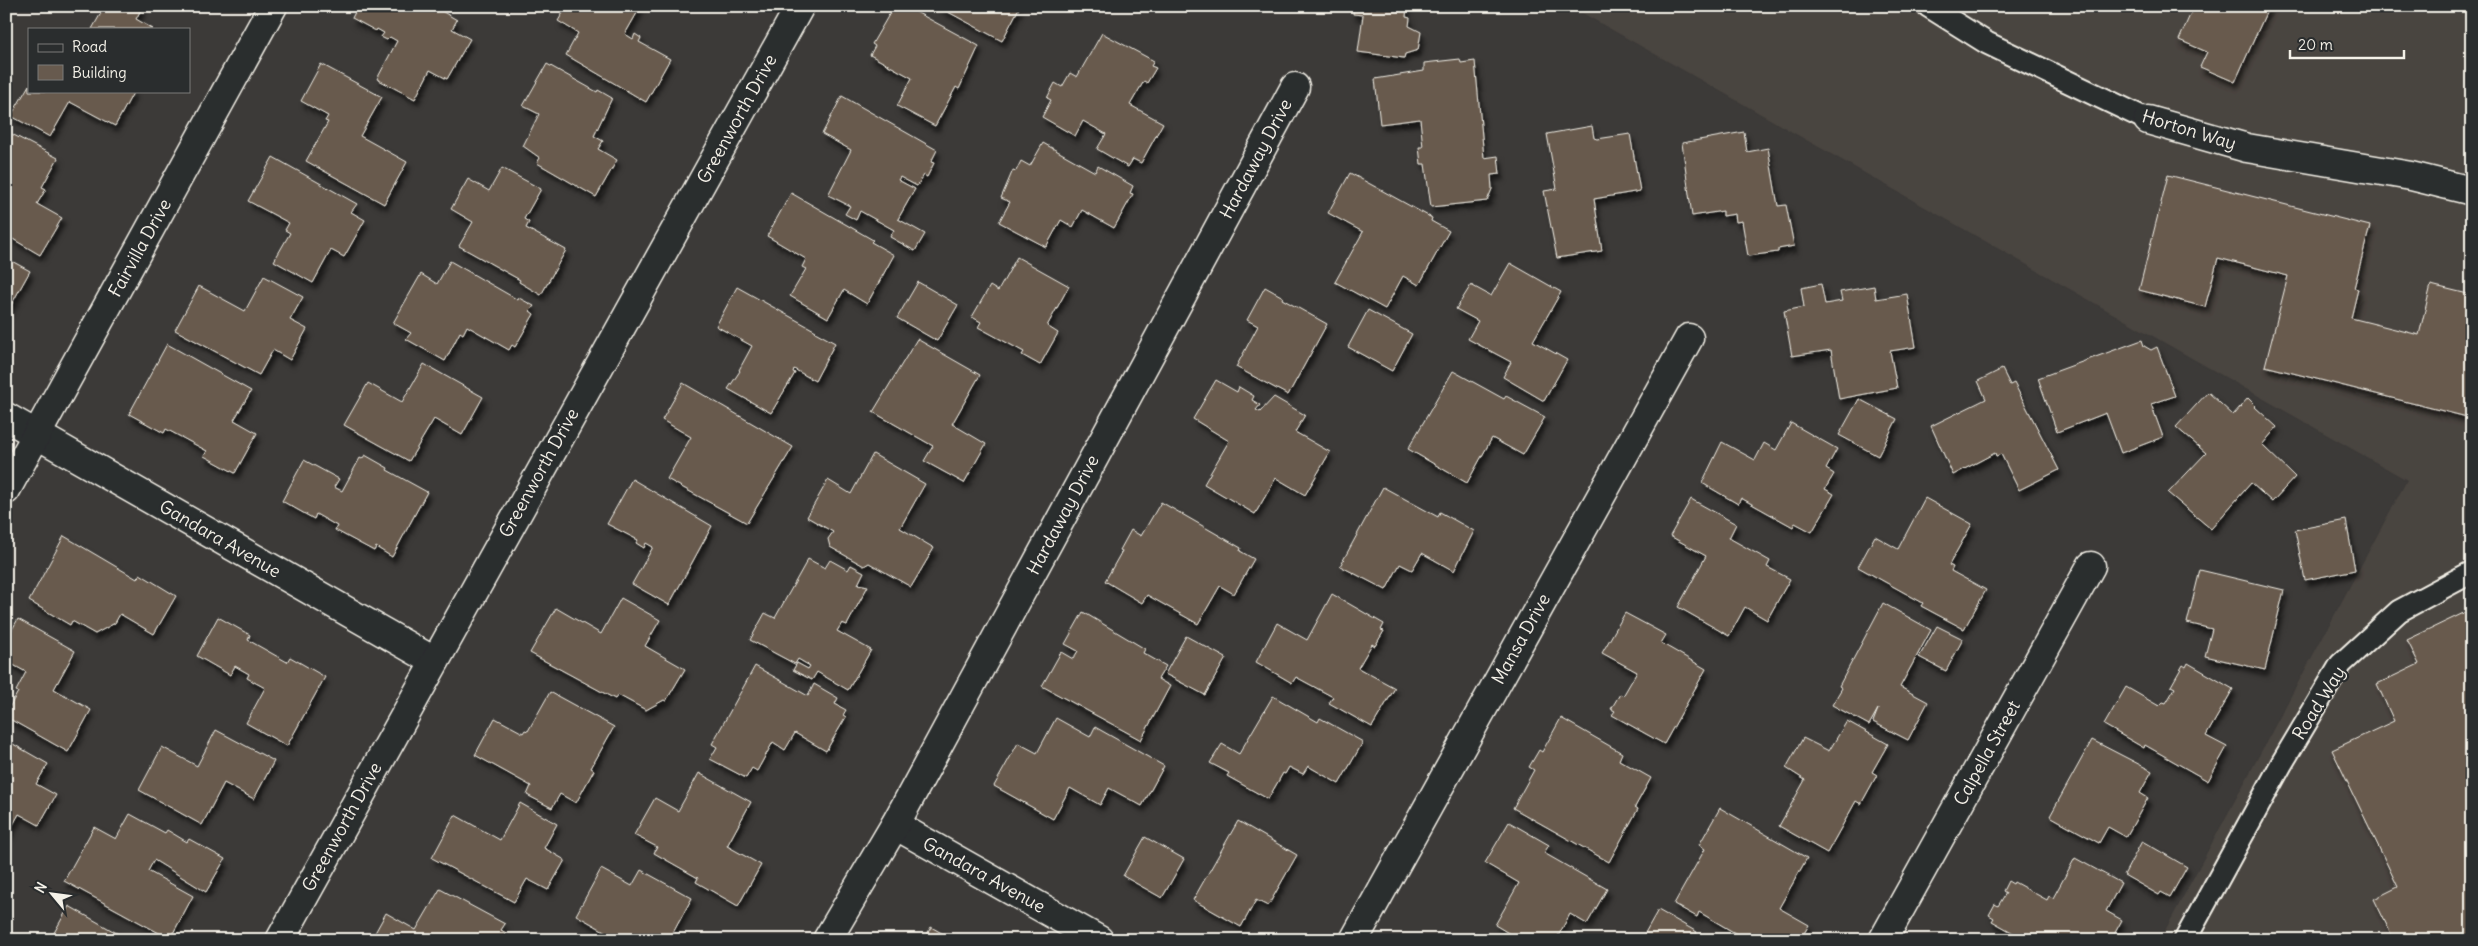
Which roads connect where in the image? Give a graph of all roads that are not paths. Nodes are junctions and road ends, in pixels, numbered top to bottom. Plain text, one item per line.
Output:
1 (273, 6) edge
2 (800, 6) edge
3 (1928, 6) edge
4 (1295, 87) dead end
5 (2148, 120) joint
6 (2472, 191) edge
7 (1689, 338) dead end
8 (6, 417) edge
9 (38, 434) junction
10 (6, 490) edge
11 (2091, 566) dead end
12 (2472, 572) edge
13 (434, 661) junction
14 (895, 825) junction
15 (280, 940) edge
16 (827, 940) edge
17 (1099, 940) edge
18 (1354, 940) edge
19 (1883, 940) edge
20 (2185, 940) edge

1 - 9 street, Fairvilla Drive
2 - 13 street, Greenworth Drive
3 - 5 lane, Horton Way
4 - 14 street, Hardaway Drive
5 - 6 street, Horton Way
7 - 18 street, Mansa Drive
8 - 9 street, Gandara Avenue
9 - 10 street, Fairvilla Drive
9 - 13 street, Gandara Avenue
11 - 19 street, Calpella Street
12 - 20 lane, Road Way
13 - 15 street, Greenworth Drive
14 - 16 street, Hardaway Drive
14 - 17 street, Gandara Avenue

